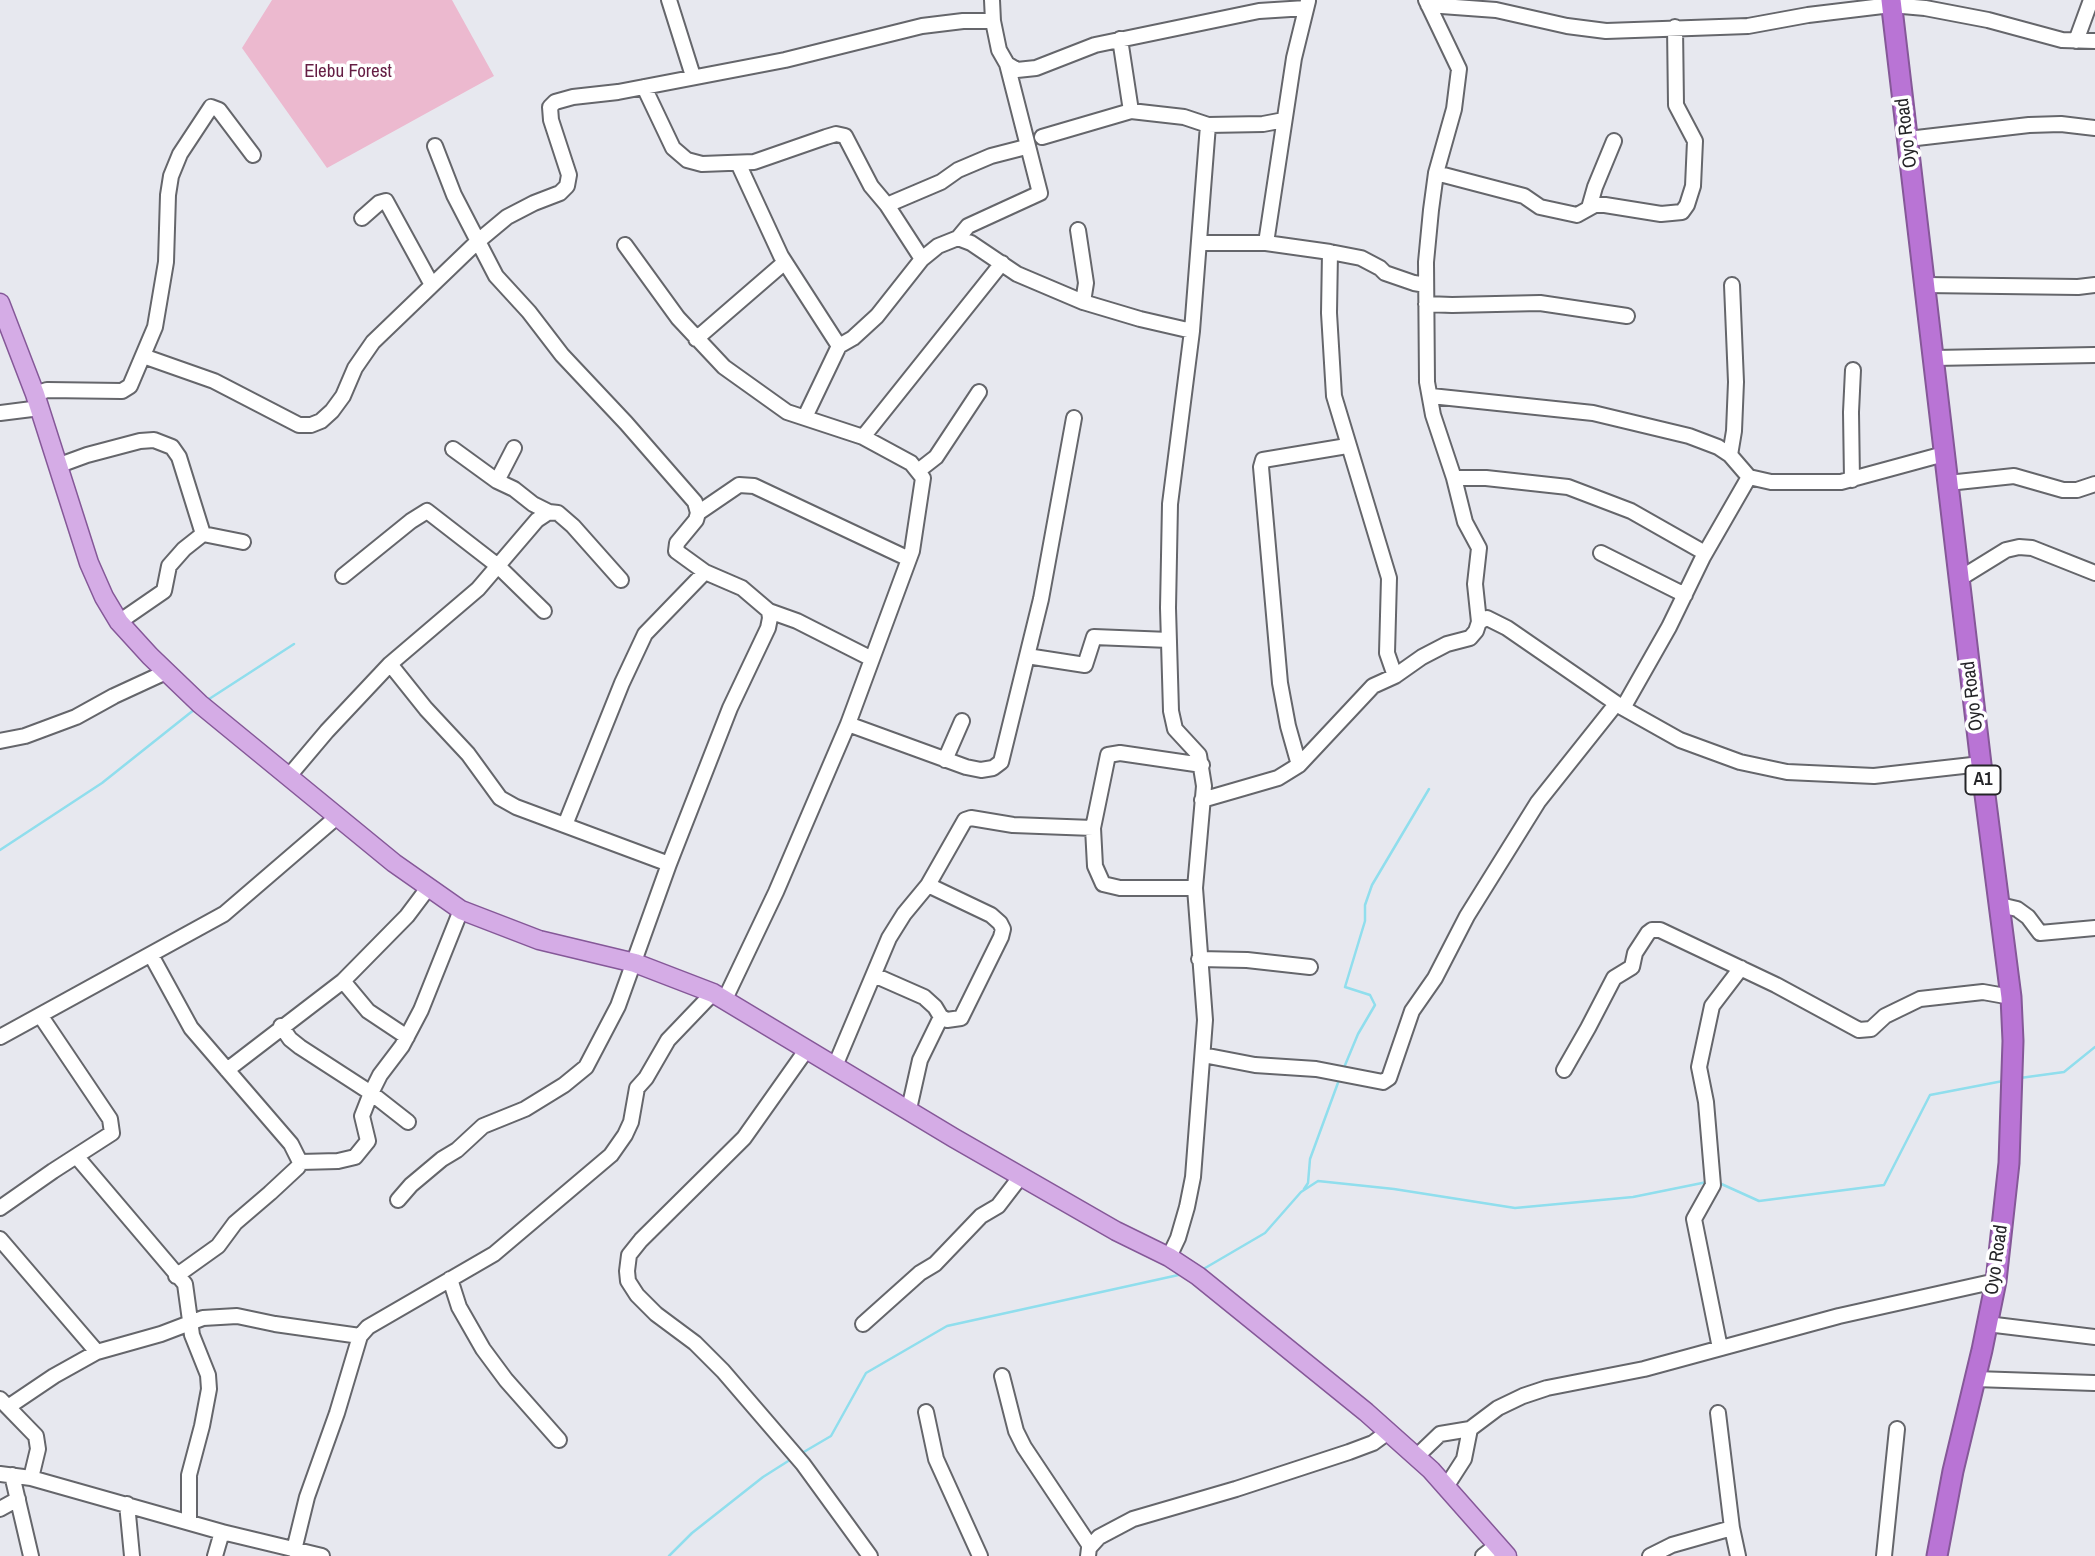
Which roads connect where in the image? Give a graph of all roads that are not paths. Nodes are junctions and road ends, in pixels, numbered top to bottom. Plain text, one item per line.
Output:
1 (669, 0) edge
2 (992, 0) edge
3 (2091, 0) edge
4 (1427, 2) edge
5 (1891, 2) edge
6 (1307, 4) edge
7 (993, 21) junction
8 (1675, 27) junction
9 (1120, 39) junction
10 (2077, 41) junction
11 (2095, 41) edge
12 (1007, 64) junction
13 (693, 76) junction
14 (645, 87) junction
15 (1131, 111) junction
16 (1284, 120) junction
17 (1208, 125) junction
18 (2095, 128) edge
19 (1042, 137) dead end
20 (1908, 139) junction
21 (1614, 141) dead end
22 (435, 146) dead end
23 (1027, 147) junction
24 (253, 155) dead end
25 (738, 163) junction
26 (1436, 173) junction
27 (887, 205) junction
28 (1589, 208) junction
29 (362, 218) dead end
30 (1078, 230) dead end
31 (958, 238) junction
32 (477, 242) junction
33 (1200, 243) junction
34 (1266, 243) junction
35 (625, 245) dead end
36 (1330, 252) junction
37 (922, 259) junction
38 (785, 262) junction
39 (1002, 264) junction
40 (432, 285) junction
41 (1426, 285) junction
42 (1732, 285) dead end
43 (1925, 285) junction
44 (2095, 285) edge
45 (1083, 302) junction
46 (0, 303) edge
47 (1426, 304) junction
48 (1627, 316) dead end
49 (1192, 331) junction
50 (696, 339) junction
51 (839, 346) junction
52 (2095, 355) edge
53 (143, 356) junction
54 (1934, 358) junction
55 (1853, 369) dead end
56 (979, 392) dead end
57 (1430, 397) junction
58 (37, 401) junction
59 (0, 413) edge
60 (805, 417) junction
61 (1074, 418) dead end
62 (863, 437) junction
63 (1347, 446) junction
64 (514, 448) dead end
65 (453, 449) dead end
66 (1944, 454) junction
67 (1730, 455) junction
68 (57, 466) junction
69 (918, 471) junction
70 (1749, 477) junction
71 (1454, 478) junction
72 (1852, 480) junction
73 (498, 481) junction
74 (1948, 483) junction
75 (2095, 484) edge
76 (549, 512) junction
77 (698, 513) junction
78 (203, 534) junction
79 (243, 542) dead end
80 (1601, 553) dead end
81 (1705, 553) junction
82 (909, 559) junction
83 (498, 566) junction
84 (705, 572) junction
85 (2095, 573) edge
86 (343, 576) dead end
87 (1959, 579) junction
88 (621, 580) dead end
89 (1685, 595) junction
90 (544, 611) dead end
91 (769, 611) junction
92 (119, 622) junction
93 (1479, 622) junction
94 (1169, 640) junction
95 (1027, 656) junction
96 (872, 659) junction
97 (390, 664) junction
98 (166, 672) junction
99 (1395, 676) junction
100 (1620, 706) junction
101 (962, 721) dead end
102 (848, 724) junction
103 (0, 741) edge
104 (945, 760) junction
105 (1981, 764) junction
106 (1202, 765) junction
107 (1299, 765) junction
108 (289, 776) junction
109 (1202, 800) junction
110 (338, 816) junction
111 (565, 825) junction
112 (1093, 828) junction
113 (669, 864) junction
114 (928, 885) junction
115 (428, 888) junction
116 (1195, 888) junction
117 (2000, 905) junction
118 (461, 910) junction
119 (2095, 928) edge
120 (151, 956) junction
121 (1199, 959) junction
122 (635, 963) junction
123 (1310, 967) dead end
124 (1741, 968) junction
125 (874, 975) junction
126 (342, 981) junction
127 (719, 996) junction
128 (2011, 997) junction
129 (40, 1015) junction
130 (941, 1017) junction
131 (281, 1026) junction
132 (0, 1037) edge
133 (407, 1037) junction
134 (807, 1049) junction
135 (1203, 1055) junction
136 (835, 1066) junction
137 (227, 1070) junction
138 (1564, 1070) dead end
139 (371, 1093) junction
140 (909, 1109) junction
141 (408, 1122) dead end
142 (77, 1157) junction
143 (300, 1162) junction
144 (1021, 1176) junction
145 (398, 1200) dead end
146 (0, 1208) edge
147 (0, 1239) edge
148 (1169, 1257) junction
149 (177, 1276) junction
150 (450, 1279) junction
151 (1996, 1282) junction
152 (190, 1323) junction
153 (863, 1324) dead end
154 (1987, 1324) junction
155 (360, 1336) junction
156 (2095, 1337) edge
157 (1720, 1348) junction
158 (97, 1352) junction
159 (1002, 1376) dead end
160 (1975, 1379) junction
161 (2094, 1382) edge
162 (4, 1403) edge
163 (926, 1412) dead end
164 (1718, 1413) dead end
165 (1470, 1429) junction
166 (1897, 1429) dead end
167 (1388, 1432) junction
168 (559, 1440) dead end
169 (1416, 1457) junction
170 (6, 1475) edge
171 (32, 1478) junction
172 (1446, 1487) junction
173 (18, 1499) junction
174 (127, 1504) junction
175 (0, 1509) edge
176 (189, 1522) junction
177 (1732, 1528) junction
178 (222, 1532) junction
179 (294, 1550) junction
180 (1502, 1550) edge
181 (1089, 1551) edge
182 (31, 1556) edge
183 (132, 1556) edge
184 (215, 1556) edge
185 (322, 1556) edge
186 (870, 1556) edge
187 (980, 1556) edge
188 (1483, 1556) edge
189 (1650, 1556) edge
190 (1738, 1556) edge
191 (1884, 1556) edge
192 (1937, 1556) edge

1 - 13 street
2 - 7 street
3 - 10 street
4 - 8 street
4 - 26 street
5 - 8 street
5 - 10 street
5 - 20 highway, Oyo Road / A1
6 - 9 street
6 - 16 street
7 - 12 street
7 - 13 street
8 - 28 street
9 - 12 street
9 - 15 street
10 - 11 street
12 - 23 street
13 - 14 street
14 - 25 street
14 - 32 street
15 - 17 street
15 - 19 street
16 - 17 street
16 - 34 street
17 - 33 street
18 - 20 street
20 - 43 highway, Oyo Road / A1
21 - 28 street
22 - 32 street
23 - 27 street
23 - 31 street
24 - 53 street
25 - 27 street
25 - 38 street
26 - 28 street
26 - 41 street
27 - 37 street
29 - 40 street
30 - 45 street
31 - 37 street
31 - 39 street
32 - 40 street
32 - 77 street
33 - 34 street
33 - 49 street
34 - 36 street
35 - 50 street
36 - 41 street
36 - 63 street
37 - 51 street
38 - 50 street
38 - 51 street
39 - 45 street
39 - 62 street
40 - 53 street
41 - 47 street
42 - 67 street
43 - 44 street
43 - 54 highway, Oyo Road / A1
45 - 49 street
46 - 58 main road
47 - 48 street
47 - 57 street
49 - 94 street
50 - 60 street
51 - 60 street
52 - 54 street
53 - 58 street
54 - 66 highway, Oyo Road / A1
55 - 72 street
56 - 69 street
57 - 67 street
57 - 71 street
58 - 59 street
58 - 68 main road
60 - 62 street
61 - 95 street
62 - 69 street
63 - 99 street
63 - 107 street
64 - 73 street
65 - 73 street
66 - 72 street
66 - 74 highway, Oyo Road / A1
67 - 70 street
68 - 78 street
68 - 92 main road
69 - 82 street
70 - 72 street
70 - 81 street
71 - 81 street
71 - 93 street
73 - 76 street
74 - 75 street
74 - 87 highway, Oyo Road / A1
76 - 83 street
76 - 88 street
77 - 82 street
77 - 84 street
78 - 79 street
78 - 92 street
80 - 89 street
81 - 89 street
82 - 96 street
83 - 86 street
83 - 90 street
83 - 97 street
84 - 91 street
84 - 111 street
85 - 87 street
87 - 105 highway, Oyo Road / A1
89 - 100 street
91 - 96 street
91 - 113 street
92 - 98 main road
93 - 99 street
93 - 100 street
94 - 95 street
94 - 106 street
95 - 104 street
96 - 102 street
97 - 108 street
97 - 111 street
98 - 103 street
98 - 108 main road
99 - 107 street
100 - 105 street
100 - 135 street
101 - 104 street
102 - 104 street
102 - 127 street
105 - 117 highway, Oyo Road / A1
106 - 109 street
106 - 112 street
107 - 109 street
108 - 110 main road
109 - 116 street
110 - 115 main road
110 - 120 street
111 - 113 street
112 - 114 street
112 - 116 street
113 - 122 street
114 - 125 street
114 - 130 street
115 - 118 main road
115 - 126 street
116 - 121 street
117 - 119 street
117 - 128 highway, Oyo Road / A1
118 - 122 main road
118 - 133 street
120 - 129 street
120 - 137 street
121 - 123 street
121 - 135 street
122 - 127 main road
122 - 145 street
124 - 128 street
124 - 138 street
124 - 157 street
125 - 130 street
125 - 136 street
126 - 131 street
126 - 133 street
127 - 134 main road
127 - 150 street
128 - 151 highway, Oyo Road / A1
129 - 132 street
129 - 142 street
130 - 140 street
131 - 137 street
131 - 139 street
133 - 139 street
134 - 136 main road
134 - 186 street
135 - 148 street
136 - 140 main road
137 - 143 street
139 - 141 street
139 - 143 street
140 - 144 main road
142 - 146 street
142 - 149 street
143 - 149 street
144 - 148 main road
144 - 153 street
147 - 158 street
148 - 167 main road
149 - 152 street
150 - 155 street
150 - 168 street
151 - 154 highway, Oyo Road / A1
151 - 157 street
152 - 155 street
152 - 158 street
152 - 176 street
154 - 156 street
154 - 160 highway, Oyo Road / A1
155 - 179 street
157 - 165 street
158 - 162 street
159 - 181 street
160 - 161 street
160 - 192 highway, Oyo Road / A1
162 - 171 street
163 - 187 street
164 - 177 street
165 - 169 street
165 - 172 street
166 - 191 street
167 - 169 main road
167 - 181 street
169 - 172 main road
170 - 171 street
170 - 173 street
171 - 174 street
172 - 180 main road
173 - 175 street
173 - 182 street
174 - 176 street
174 - 183 street
176 - 178 street
177 - 189 street
177 - 190 street
178 - 179 street
178 - 184 street
179 - 185 street
180 - 188 street

